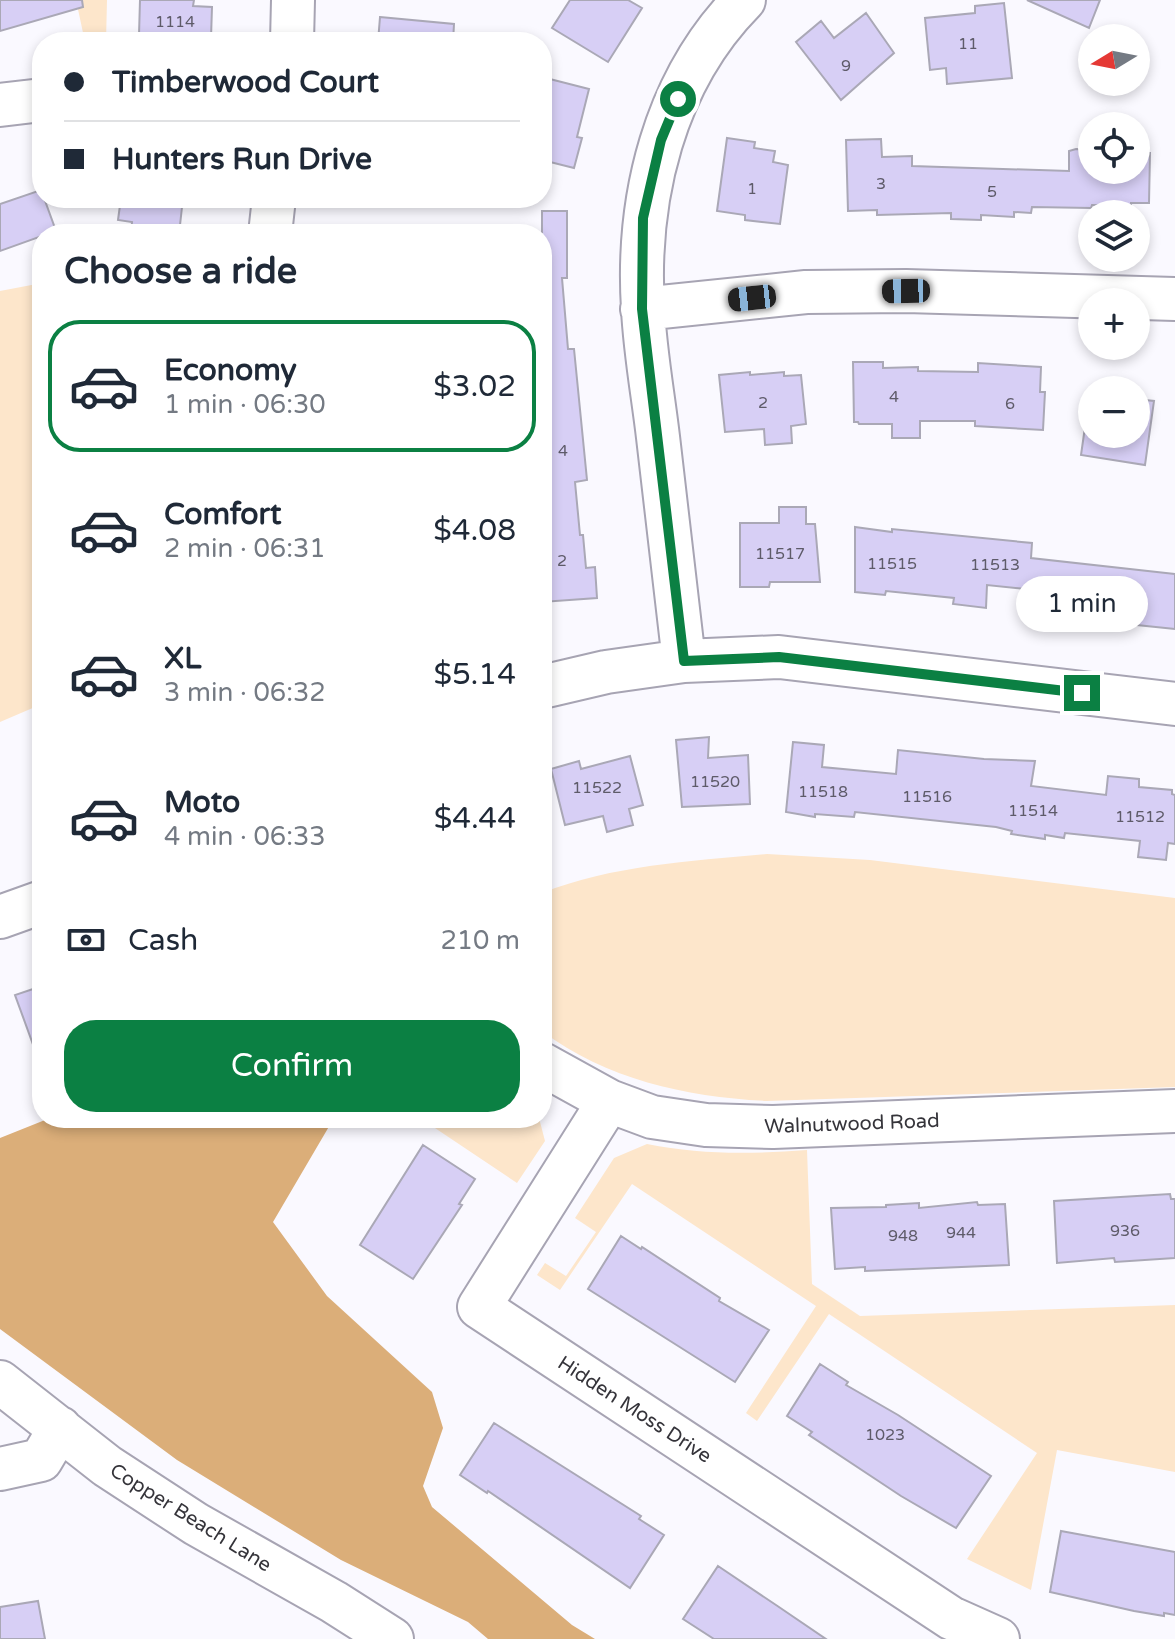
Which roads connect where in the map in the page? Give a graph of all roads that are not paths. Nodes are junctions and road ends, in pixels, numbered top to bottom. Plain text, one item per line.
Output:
1 (293, 0) edge
2 (744, 0) edge
3 (292, 32) edge
4 (32, 101) edge
5 (0, 105) edge
6 (1175, 299) edge
7 (642, 309) junction
8 (684, 661) junction
9 (552, 685) edge
10 (1175, 704) edge
11 (32, 906) edge
12 (0, 917) edge
13 (552, 1070) edge
14 (609, 1101) junction
15 (1175, 1111) edge
16 (0, 1382) edge
17 (60, 1428) junction
18 (0, 1469) edge
19 (392, 1639) edge
20 (998, 1639) edge

1 - 3 street
2 - 7 street
4 - 5 street
6 - 7 street
7 - 8 street
8 - 9 street
8 - 10 street
11 - 12 street
13 - 14 street, Walnutwood Road
14 - 15 street, Walnutwood Road
14 - 20 street, Hidden Moss Drive
16 - 17 street, Copper Beach Lane
17 - 18 street
17 - 19 street, Copper Beach Lane

